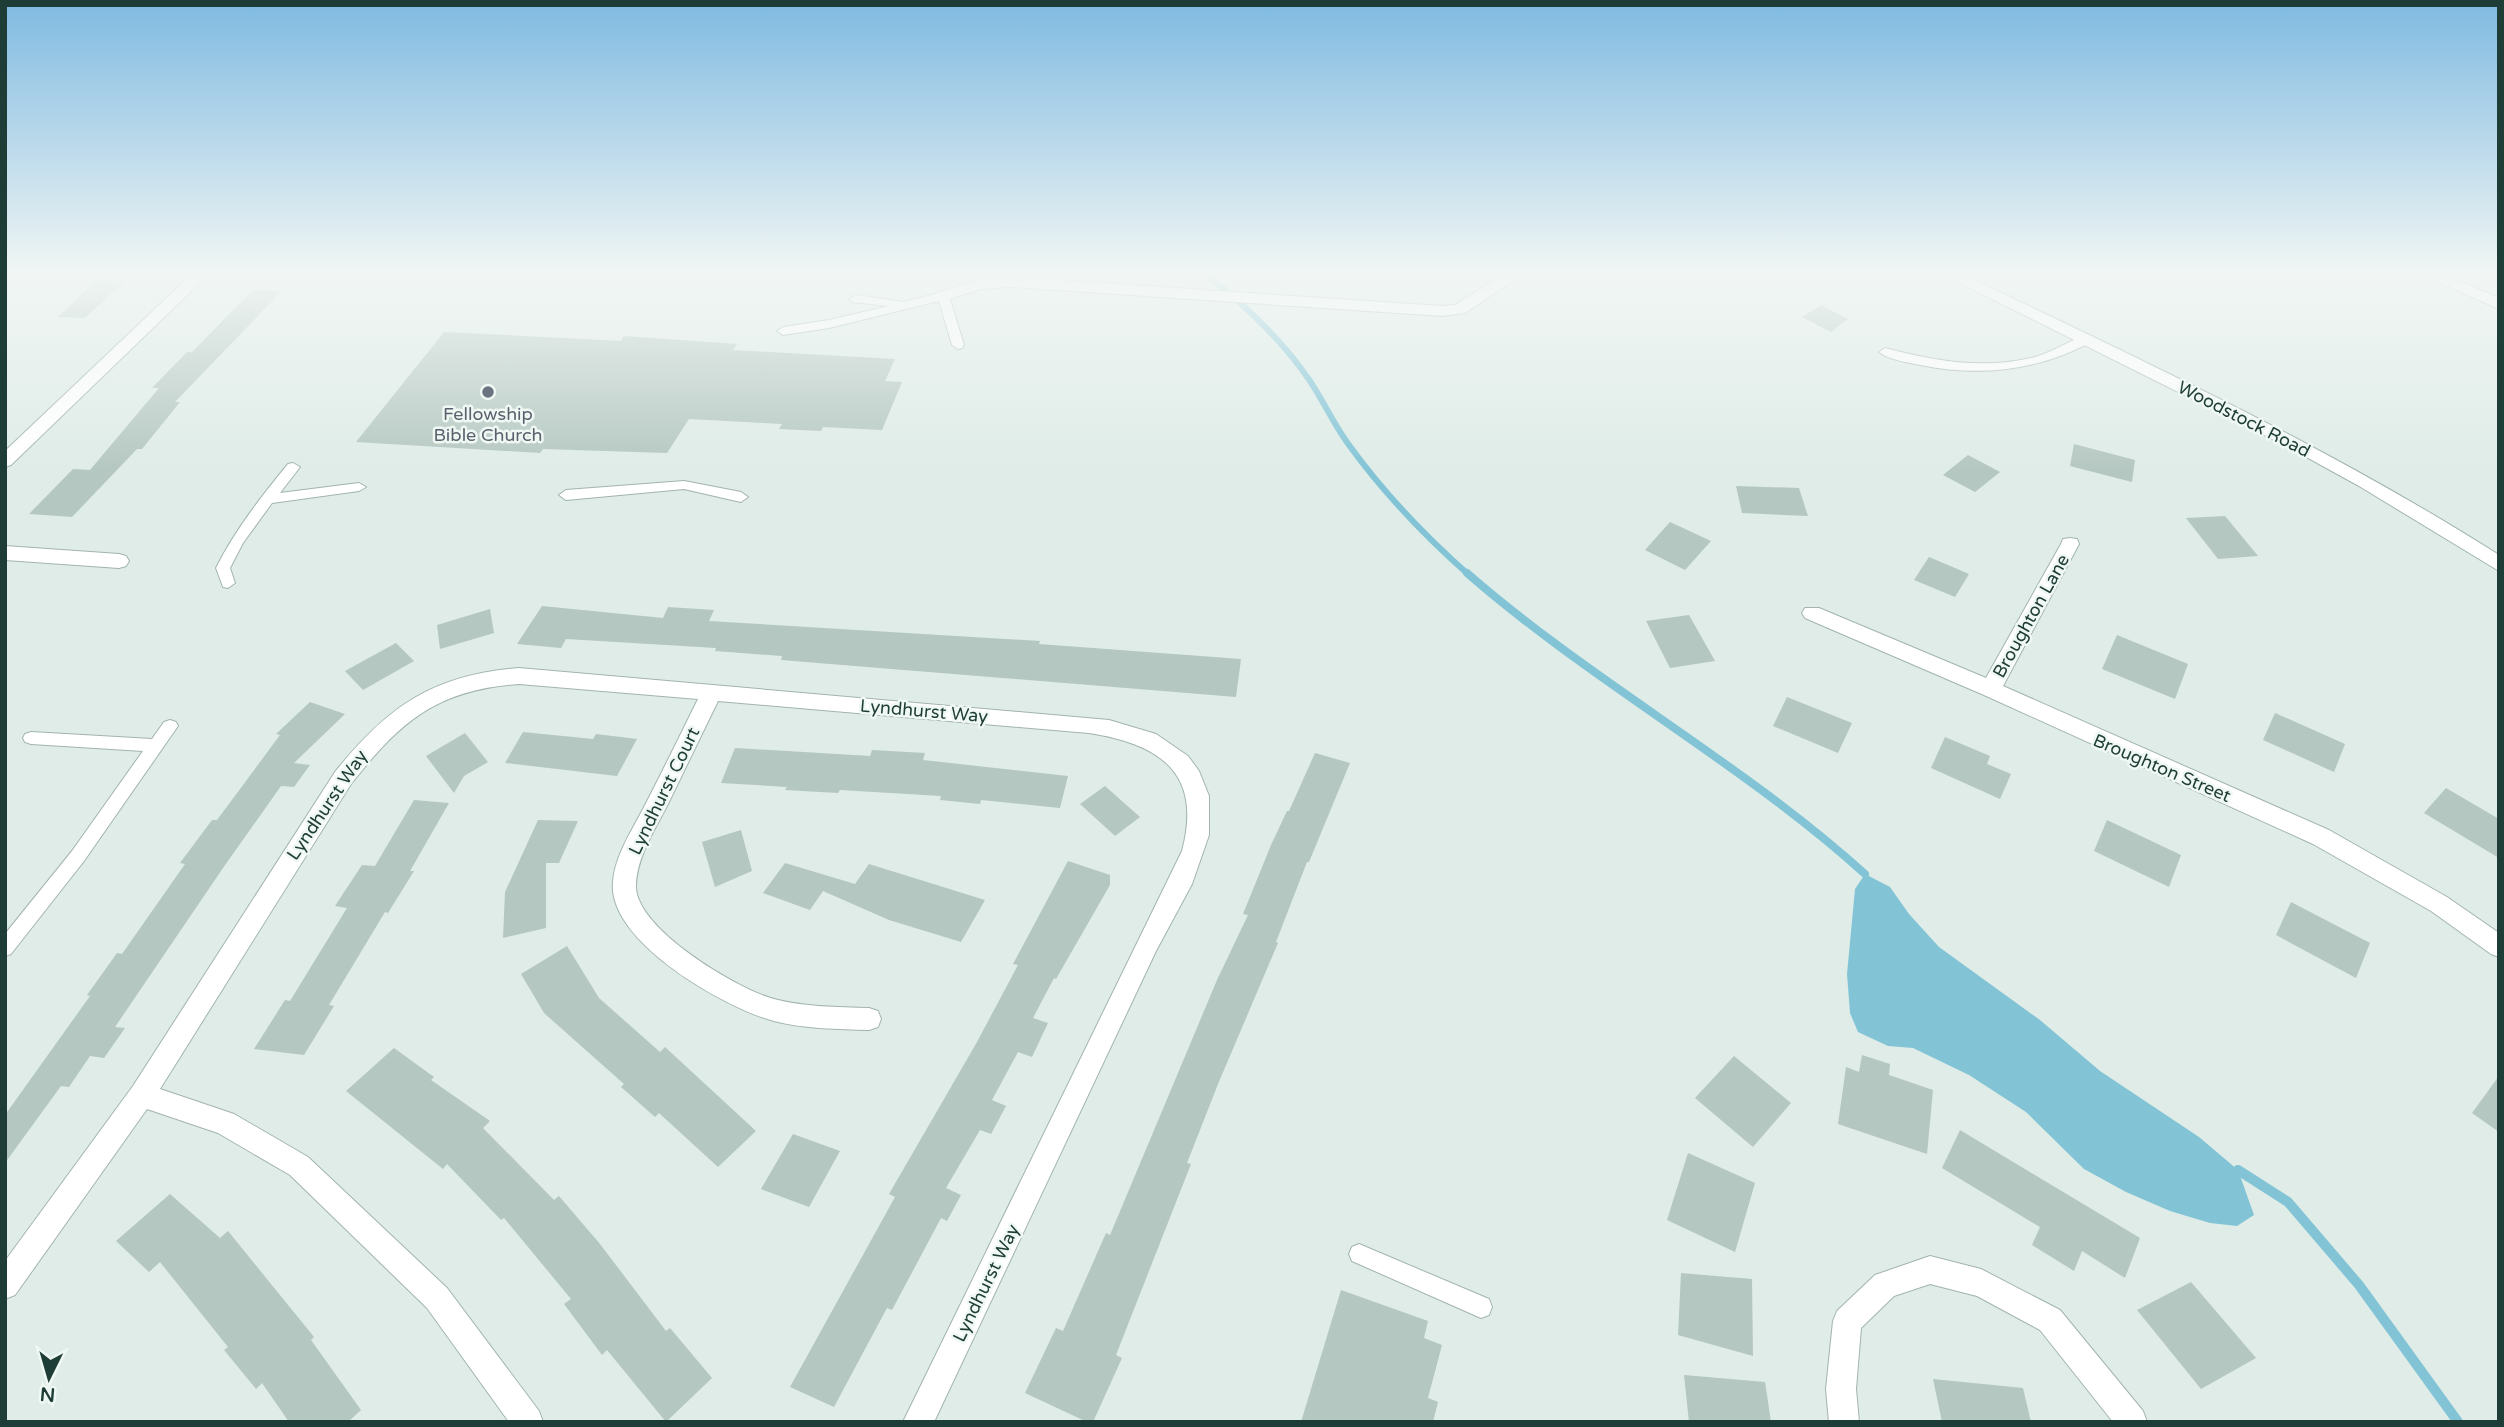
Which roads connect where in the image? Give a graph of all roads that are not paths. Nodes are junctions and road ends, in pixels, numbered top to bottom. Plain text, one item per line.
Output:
1 (134, 338) edge
2 (956, 338) edge
3 (2080, 338) edge
4 (2085, 340) junction
5 (958, 345) dead end
6 (1885, 352) dead end
7 (5, 461) edge
8 (293, 467) dead end
9 (359, 487) dead end
10 (566, 495) dead end
11 (741, 497) dead end
12 (268, 499) junction
13 (2070, 544) dead end
14 (5, 553) edge
15 (119, 561) dead end
16 (2499, 564) edge
17 (228, 583) dead end
18 (1812, 613) dead end
19 (1991, 689) junction
20 (712, 693) junction
21 (170, 726) dead end
22 (31, 738) dead end
23 (156, 746) junction
24 (2499, 947) edge
25 (5, 948) edge
26 (869, 1019) dead end
27 (142, 1095) junction
28 (1359, 1254) dead end
29 (5, 1284) edge
30 (1481, 1307) dead end
31 (528, 1422) edge
32 (918, 1422) edge
33 (1844, 1422) edge
34 (2132, 1422) edge

1 - 7 street
2 - 5 lane
3 - 4 street, Woodstock Road
4 - 6 lane
4 - 16 street, Woodstock Road
8 - 12 lane
9 - 12 lane
10 - 11 lane
12 - 17 lane
13 - 19 street, Broughton Lane
14 - 15 street
18 - 19 street, Broughton Street
19 - 24 street, Broughton Street
20 - 26 street, Lyndhurst Court
20 - 27 street, Lyndhurst Way
20 - 32 street, Lyndhurst Way
21 - 23 lane
22 - 23 lane
23 - 25 lane
27 - 29 street, Lyndhurst Way
27 - 31 street
28 - 30 lane
33 - 34 street

